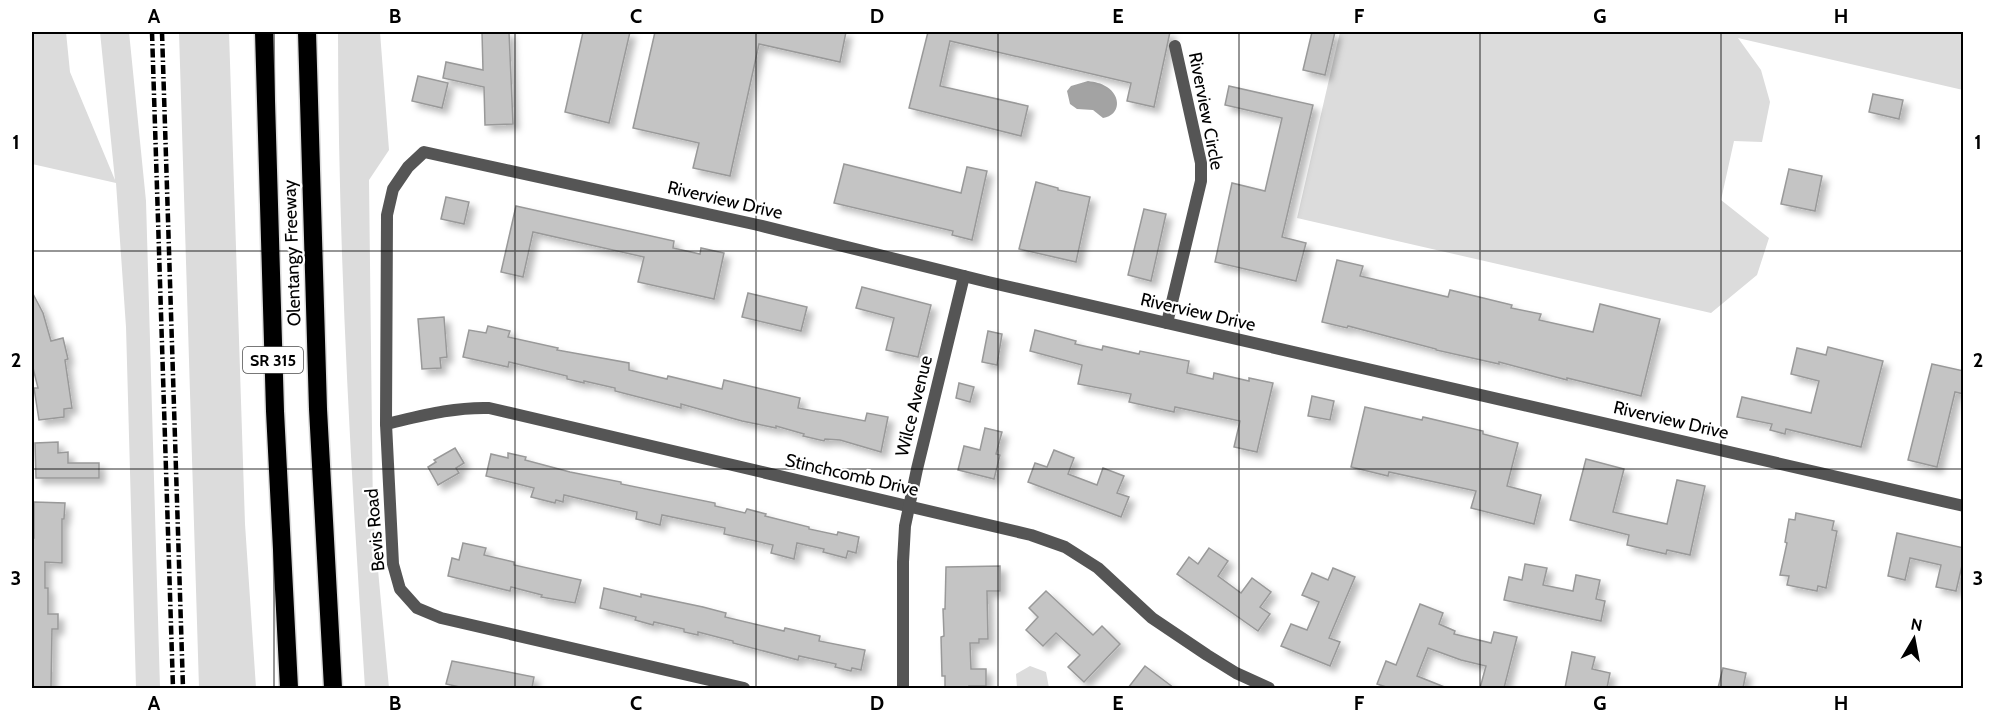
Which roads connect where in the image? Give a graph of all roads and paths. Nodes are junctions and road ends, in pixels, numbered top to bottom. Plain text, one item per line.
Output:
1 (264, 32) edge
2 (307, 32) edge
3 (318, 32) edge
4 (1175, 46) dead end
5 (309, 141) junction
6 (423, 152) joint
7 (964, 276) junction
8 (1167, 323) junction
9 (386, 424) junction
10 (1964, 506) edge
11 (909, 507) junction
12 (289, 688) edge
13 (333, 688) edge
14 (744, 688) edge
15 (903, 688) edge
16 (1269, 688) edge

1 - 12 highway, Olentangy Freeway / SR 315
2 - 5 highway, Olentangy Freeway / SR 315
3 - 5 highway
4 - 8 street, Riverview Circle
5 - 13 highway, Olentangy Freeway / SR 315
6 - 7 street, Riverview Drive
6 - 9 street, Bevis Road
7 - 8 street, Riverview Drive
7 - 11 street, Wilce Avenue
8 - 10 street, Riverview Drive
9 - 11 street, Stinchcomb Drive
9 - 14 street, Bevis Road
11 - 15 street, Wilce Avenue
11 - 16 street, Stinchcomb Drive

